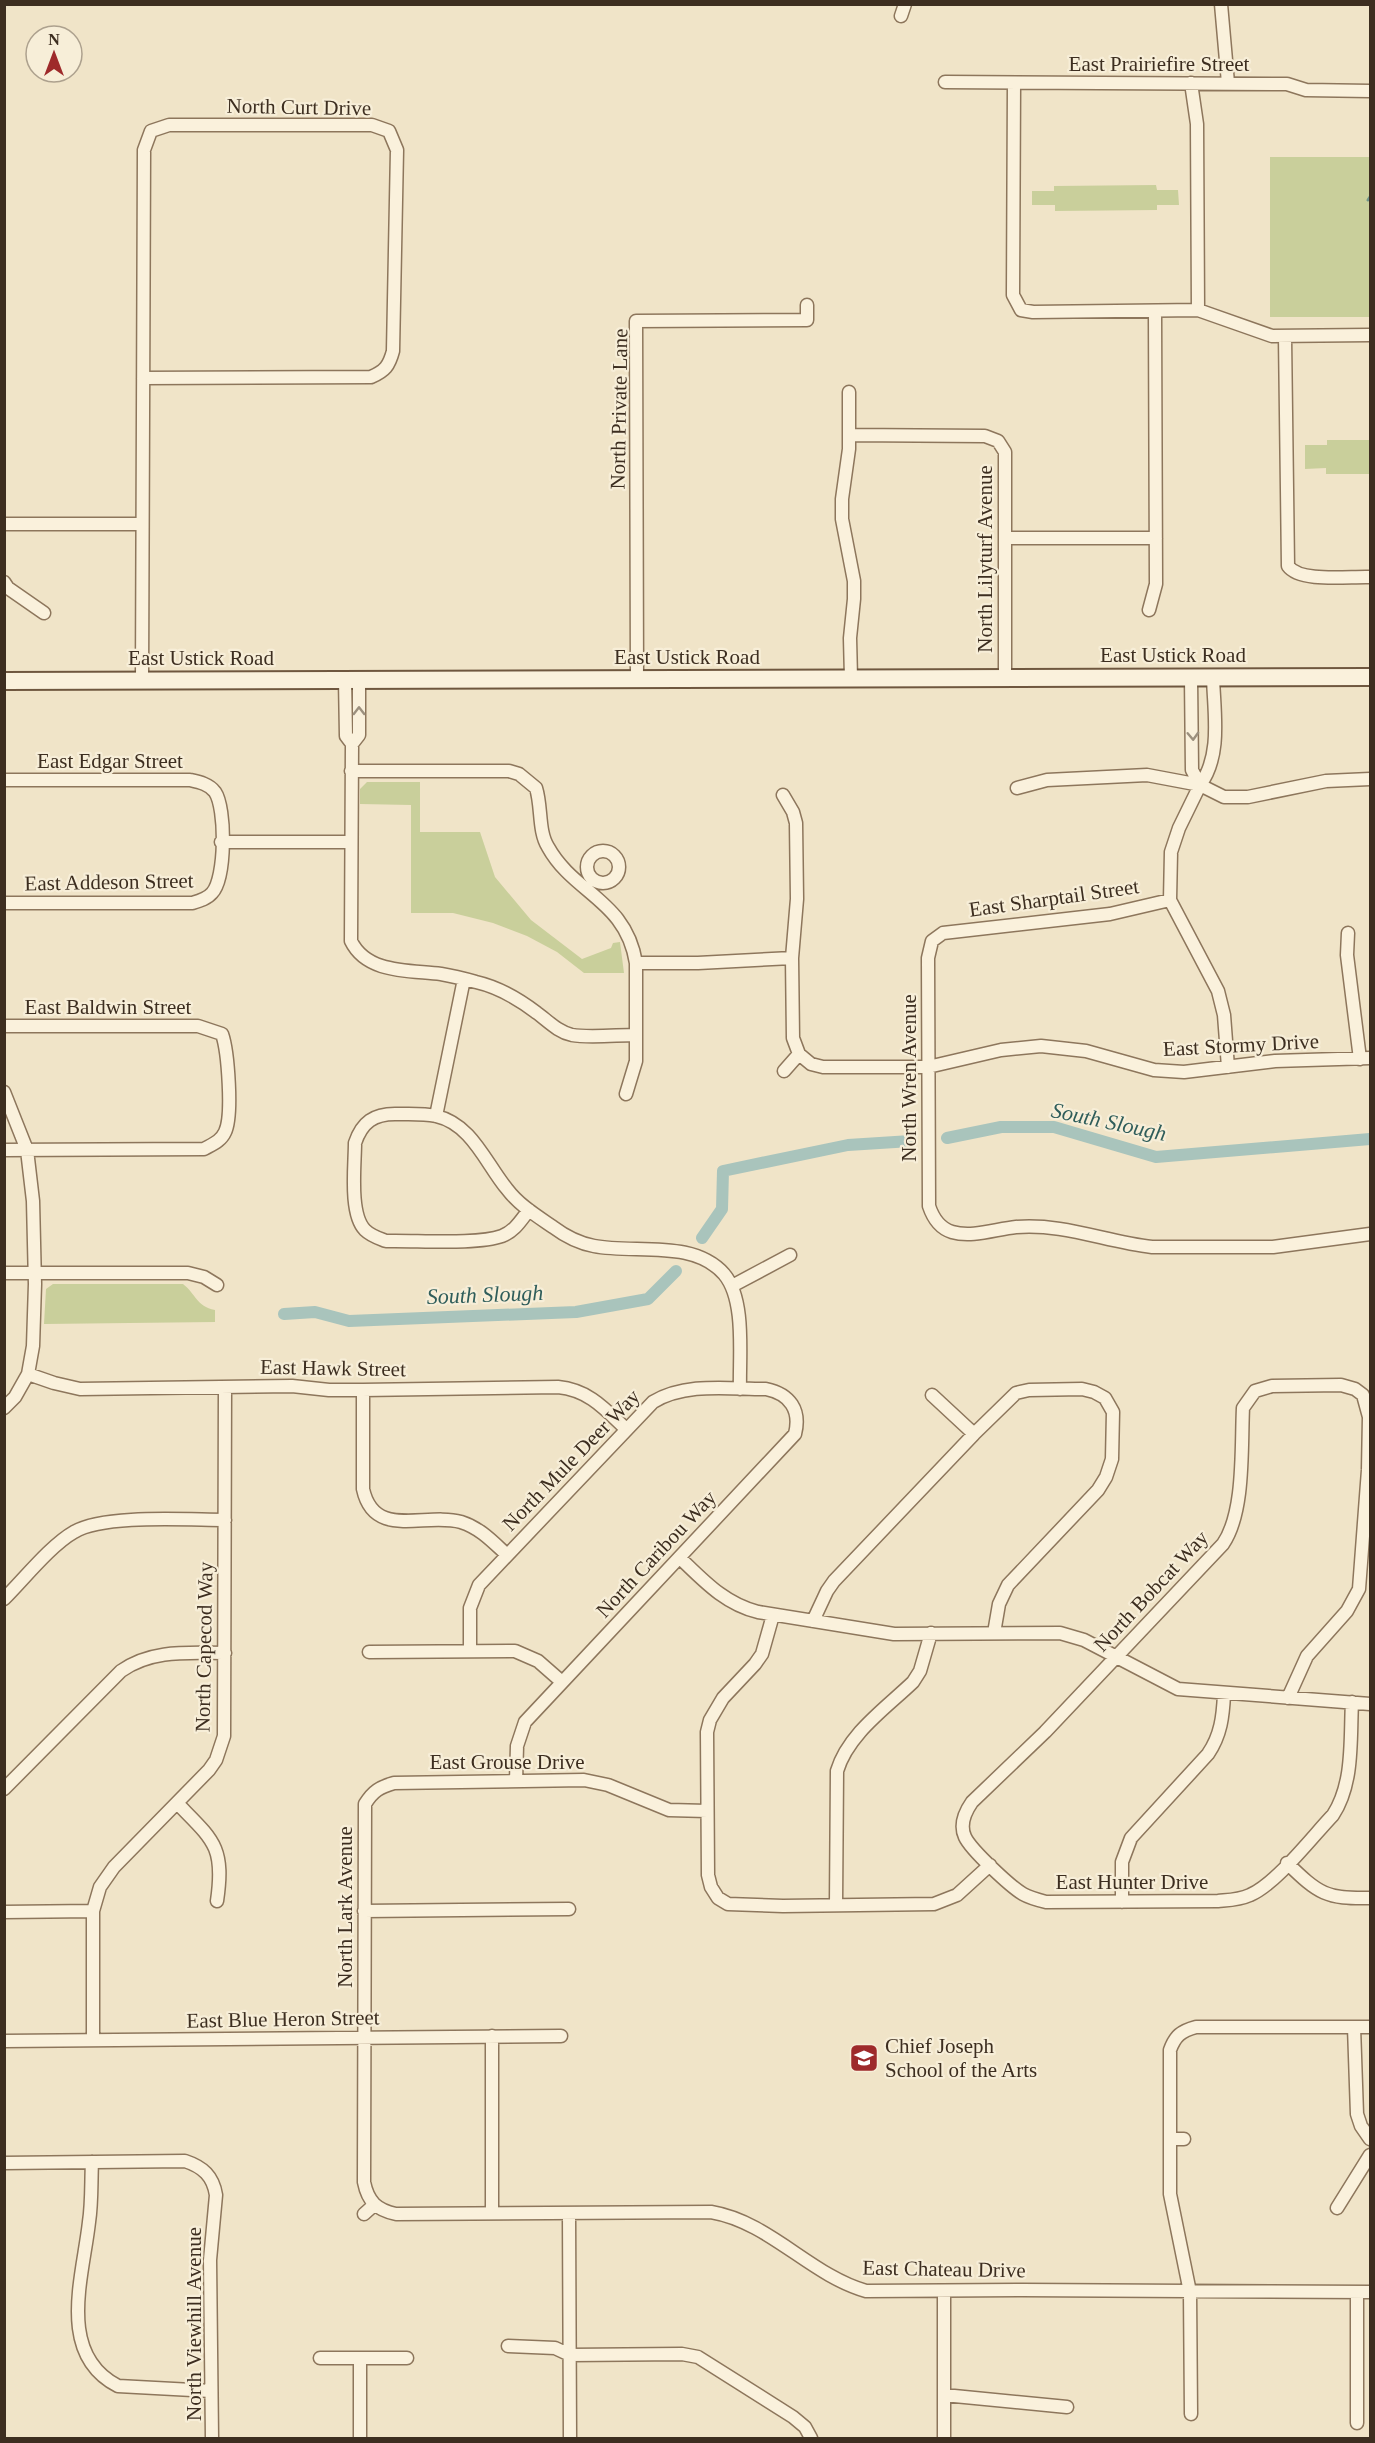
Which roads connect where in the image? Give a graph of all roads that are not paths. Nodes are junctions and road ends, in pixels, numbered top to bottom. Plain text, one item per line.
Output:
1 (1221, 4) edge
2 (945, 82) dead end
3 (1014, 83) junction
4 (1191, 83) junction
5 (1228, 83) junction
6 (1371, 91) edge
7 (807, 305) dead end
8 (1198, 310) junction
9 (1155, 312) junction
10 (1371, 335) edge
11 (1285, 337) junction
12 (143, 378) junction
13 (849, 392) dead end
14 (849, 435) junction
15 (4, 524) edge
16 (142, 524) junction
17 (1005, 538) junction
18 (1156, 538) junction
19 (1371, 576) edge
20 (4, 582) edge
21 (1149, 610) dead end
22 (44, 613) dead end
23 (1371, 676) edge
24 (1214, 677) junction
25 (851, 678) junction
26 (1005, 678) junction
27 (1191, 678) junction
28 (352, 680) junction
29 (637, 680) junction
30 (4, 681) edge
31 (142, 681) junction
32 (351, 771) junction
33 (1371, 779) edge
34 (4, 780) edge
35 (1200, 785) junction
36 (1017, 788) dead end
37 (783, 795) dead end
38 (351, 842) junction
39 (221, 843) junction
40 (1170, 900) junction
41 (4, 903) edge
42 (943, 933) joint
43 (1348, 933) dead end
44 (792, 958) junction
45 (636, 963) junction
46 (464, 979) junction
47 (4, 1026) edge
48 (636, 1035) junction
49 (799, 1054) junction
50 (1365, 1058) edge
51 (928, 1067) junction
52 (1228, 1067) junction
53 (784, 1071) dead end
54 (4, 1092) edge
55 (626, 1094) dead end
56 (436, 1116) junction
57 (4, 1150) edge
58 (27, 1150) junction
59 (529, 1210) junction
60 (1371, 1234) edge
61 (790, 1255) dead end
62 (4, 1273) edge
63 (34, 1273) junction
64 (217, 1285) dead end
65 (732, 1286) junction
66 (28, 1374) junction
67 (225, 1387) junction
68 (740, 1389) junction
69 (363, 1390) junction
70 (932, 1395) dead end
71 (4, 1408) edge
72 (626, 1429) junction
73 (974, 1434) junction
74 (1369, 1470) edge
75 (225, 1520) junction
76 (506, 1554) junction
77 (680, 1558) junction
78 (4, 1599) edge
79 (773, 1615) junction
80 (813, 1621) junction
81 (931, 1633) junction
82 (994, 1633) junction
83 (470, 1650) junction
84 (369, 1652) dead end
85 (225, 1653) junction
86 (1116, 1657) junction
87 (562, 1682) junction
88 (1224, 1694) junction
89 (1288, 1698) junction
90 (1352, 1702) junction
91 (1371, 1704) edge
92 (516, 1781) junction
93 (4, 1789) edge
94 (376, 1790) joint
95 (177, 1803) junction
96 (707, 1811) junction
97 (1287, 1863) junction
98 (990, 1865) junction
99 (1371, 1898) edge
100 (217, 1901) dead end
101 (1122, 1902) junction
102 (836, 1905) junction
103 (569, 1909) dead end
104 (93, 1911) junction
105 (364, 1911) junction
106 (4, 1912) edge
107 (1354, 2027) junction
108 (1371, 2027) edge
109 (492, 2036) junction
110 (561, 2036) dead end
111 (364, 2037) junction
112 (93, 2040) junction
113 (4, 2041) edge
114 (1170, 2139) junction
115 (1185, 2139) dead end
116 (1371, 2139) edge
117 (1371, 2155) edge
118 (92, 2162) junction
119 (4, 2163) edge
120 (374, 2205) junction
121 (1336, 2208) dead end
122 (492, 2213) junction
123 (569, 2213) junction
124 (364, 2214) dead end
125 (945, 2290) junction
126 (1190, 2292) junction
127 (1357, 2292) junction
128 (1371, 2292) edge
129 (508, 2346) dead end
130 (570, 2355) junction
131 (320, 2358) dead end
132 (360, 2358) junction
133 (407, 2358) dead end
134 (211, 2391) junction
135 (944, 2395) junction
136 (1067, 2407) dead end
137 (1191, 2414) dead end
138 (1356, 2424) dead end
139 (212, 2439) edge
140 (360, 2439) edge
141 (570, 2439) edge
142 (811, 2439) edge
143 (944, 2439) edge

1 - 5 street
2 - 3 street, East Prairiefire Street
3 - 4 street, East Prairiefire Street
3 - 9 street
4 - 5 street, East Prairiefire Street
4 - 8 street
5 - 6 street, East Prairiefire Street
7 - 29 street, North Private Lane
8 - 9 street
8 - 11 street
9 - 18 street
10 - 11 street
11 - 19 street
12 - 12 street, North Curt Drive
12 - 16 street, North Curt Drive
13 - 14 street
14 - 17 street, North Lilyturf Avenue
14 - 25 street
15 - 16 street
16 - 31 street, North Curt Drive
17 - 18 street
17 - 26 street, North Lilyturf Avenue
18 - 21 street
20 - 22 street
23 - 24 main road, East Ustick Road
24 - 27 main road, East Ustick Road
24 - 35 street
25 - 26 main road, East Ustick Road
25 - 29 main road, East Ustick Road
26 - 27 main road, East Ustick Road
27 -> 35 street
28 - 29 main road, East Ustick Road
28 - 31 main road, East Ustick Road
28 - 32 street
30 - 31 main road, East Ustick Road
32 - 38 street
32 - 45 street
33 - 35 street
34 - 39 street, East Edgar Street
35 - 36 street
35 - 40 street
37 - 44 street
38 - 39 street
38 - 46 street
39 - 41 street, East Addeson Street
40 - 42 street, East Sharptail Street
40 - 52 street
42 - 51 street, North Wren Avenue
43 - 50 street
44 - 45 street
44 - 49 street
45 - 48 street
46 - 48 street
46 - 56 street
47 - 58 street, East Baldwin Street
48 - 55 street
49 - 51 street, East Stormy Drive
49 - 53 street
50 - 52 street, East Stormy Drive
51 - 52 street, East Stormy Drive
51 - 60 street, North Wren Avenue
54 - 58 street
56 - 59 street
56 - 59 street
57 - 58 street
58 - 63 street
59 - 65 street
61 - 65 street
62 - 63 street
63 - 64 street
63 - 66 street
65 - 68 street
66 - 67 street, East Hawk Street
66 - 71 street
67 - 69 street, East Hawk Street
67 - 75 street, North Capecod Way
68 - 72 street, North Mule Deer Way
68 - 77 street, North Caribou Way
69 - 72 street, East Hawk Street
69 - 76 street
70 - 73 street
72 - 76 street, North Mule Deer Way
73 - 80 street
73 - 82 street
74 - 86 street, North Bobcat Way
74 - 89 street
75 - 78 street
75 - 85 street, North Capecod Way
76 - 83 street, North Mule Deer Way
77 - 79 street
77 - 87 street, North Caribou Way
79 - 80 street
79 - 96 street
80 - 81 street
81 - 82 street
81 - 102 street
82 - 86 street
83 - 84 street
83 - 87 street
85 - 93 street
85 - 95 street, North Capecod Way
86 - 88 street
86 - 98 street, North Bobcat Way
87 - 92 street, North Caribou Way
88 - 89 street
88 - 101 street
89 - 90 street
90 - 91 street
90 - 97 street, East Hunter Drive
92 - 94 street, East Grouse Drive
92 - 96 street, East Grouse Drive
94 - 105 street, North Lark Avenue
95 - 100 street
95 - 104 street, North Capecod Way
96 - 102 street
97 - 99 street
97 - 101 street, East Hunter Drive
98 - 101 street, East Hunter Drive
98 - 102 street
103 - 105 street
104 - 106 street
104 - 112 street, North Capecod Way
105 - 111 street, North Lark Avenue
107 - 108 street
107 - 114 street
107 - 116 street
109 - 110 street, East Blue Heron Street
109 - 111 street, East Blue Heron Street
109 - 122 street
111 - 112 street, East Blue Heron Street
111 - 120 street, North Lark Avenue
112 - 113 street, East Blue Heron Street
114 - 115 street
114 - 126 street
117 - 121 street
118 - 119 street
118 - 134 street
118 - 134 street, North Viewhill Avenue
120 - 122 street, East Chateau Drive
120 - 124 street
122 - 123 street, East Chateau Drive
123 - 125 street, East Chateau Drive
123 - 130 street
125 - 126 street, East Chateau Drive
125 - 135 street
126 - 127 street, East Chateau Drive
126 - 137 street
127 - 128 street, East Chateau Drive
127 - 138 street
129 - 130 street
130 - 141 street
130 - 142 street
131 - 132 street
132 - 133 street
132 - 140 street
134 - 139 street, North Viewhill Avenue
135 - 136 street
135 - 143 street

